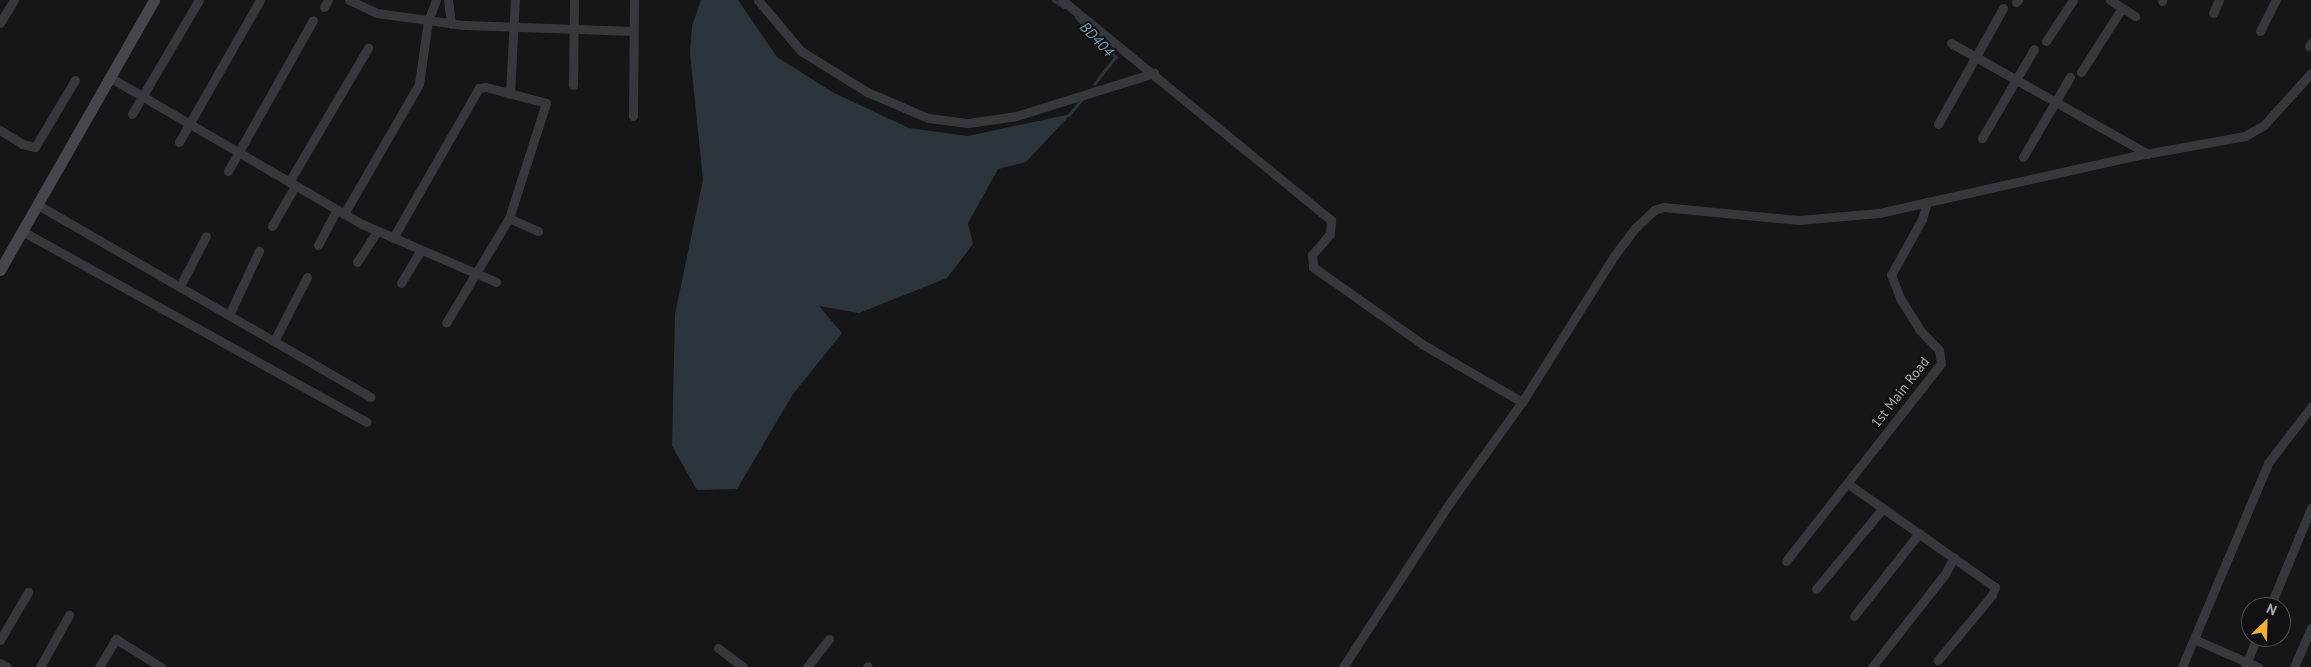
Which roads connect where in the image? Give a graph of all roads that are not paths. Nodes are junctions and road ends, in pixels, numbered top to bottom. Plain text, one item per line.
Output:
1 (14, 0) edge
2 (154, 0) edge
3 (198, 0) edge
4 (260, 0) edge
5 (349, 0) edge
6 (436, 0) edge
7 (448, 0) edge
8 (515, 0) edge
9 (574, 0) edge
10 (634, 0) edge
11 (758, 0) edge
12 (1062, 0) edge
13 (2073, 0) edge
14 (2110, 0) edge
15 (2220, 0) edge
16 (2276, 0) edge
17 (366, 4) edge
18 (2003, 8) dead end
19 (2122, 8) junction
20 (2213, 12) dead end
21 (2135, 16) dead end
22 (313, 20) dead end
23 (428, 21) junction
24 (0, 23) edge
25 (451, 24) junction
26 (514, 28) junction
27 (572, 30) junction
28 (633, 31) junction
29 (2260, 31) dead end
30 (2046, 41) dead end
31 (1952, 42) dead end
32 (368, 48) dead end
33 (2034, 49) dead end
34 (1976, 56) junction
35 (2081, 72) dead end
36 (1154, 73) junction
37 (2311, 74) edge
38 (2070, 77) dead end
39 (111, 78) junction
40 (75, 80) dead end
41 (2016, 80) junction
42 (572, 86) dead end
43 (510, 94) junction
44 (142, 97) junction
45 (2056, 102) junction
46 (132, 114) dead end
47 (633, 116) dead end
48 (190, 124) junction
49 (1938, 124) dead end
50 (0, 130) edge
51 (1982, 138) dead end
52 (179, 142) dead end
53 (238, 152) junction
54 (2148, 154) junction
55 (2023, 158) dead end
56 (228, 171) dead end
57 (292, 184) junction
58 (1927, 202) junction
59 (38, 204) junction
60 (340, 212) junction
61 (509, 218) junction
62 (272, 226) dead end
63 (22, 231) junction
64 (377, 231) junction
65 (538, 231) dead end
66 (206, 236) dead end
67 (393, 238) junction
68 (318, 245) dead end
69 (259, 251) dead end
70 (420, 251) junction
71 (358, 262) dead end
72 (0, 270) edge
73 (476, 273) junction
74 (308, 277) dead end
75 (496, 282) dead end
76 (401, 283) dead end
77 (180, 286) junction
78 (229, 315) junction
79 (446, 323) dead end
80 (274, 341) junction
81 (371, 397) dead end
82 (1522, 402) junction
83 (2311, 407) edge
84 (367, 422) dead end
85 (1847, 483) junction
86 (1883, 508) junction
87 (2311, 508) edge
88 (1919, 532) junction
89 (1954, 557) junction
90 (1786, 561) dead end
91 (1816, 589) dead end
92 (28, 592) dead end
93 (2274, 597) edge
94 (69, 615) dead end
95 (1854, 616) dead end
96 (2311, 628) edge
97 (829, 638) dead end
98 (2194, 639) junction
99 (0, 640) edge
100 (2253, 647) edge
101 (718, 648) dead end
102 (1938, 660) dead end
103 (0, 663) edge
104 (2246, 665) edge
105 (7, 667) edge
106 (40, 667) edge
107 (99, 667) edge
108 (161, 667) edge
109 (743, 667) edge
110 (807, 667) edge
111 (1343, 667) edge
112 (1872, 667) edge
113 (2182, 667) edge
114 (2258, 667) edge
115 (2294, 667) edge

1 - 24 street
2 - 39 street
3 - 44 street
4 - 48 street
5 - 17 street
6 - 23 street
7 - 25 street
8 - 26 street
9 - 27 street
10 - 28 street
11 - 36 street
12 - 36 street
13 - 30 street
14 - 19 street
15 - 20 street
16 - 29 street
17 - 23 street
18 - 34 street
19 - 21 street
19 - 35 street
22 - 53 street
23 - 25 street
23 - 60 street
25 - 26 street
26 - 27 street
26 - 43 street
27 - 28 street
27 - 42 street
28 - 47 street
31 - 34 street
32 - 57 street
33 - 41 street
34 - 41 street
34 - 49 street
36 - 82 street
37 - 54 street
38 - 45 street
39 - 44 street
39 - 59 street
40 - 50 street
41 - 45 street
41 - 51 street
43 - 61 street
43 - 67 street
44 - 46 street
44 - 48 street
45 - 54 street
45 - 55 street
48 - 52 street
48 - 53 street
53 - 56 street
53 - 57 street
54 - 58 street
57 - 60 street
57 - 62 street
58 - 82 street
58 - 85 street, 1st Main Road
59 - 63 street
59 - 77 street
60 - 64 street
60 - 68 street
61 - 65 street
61 - 73 street
63 - 72 street
63 - 84 street
64 - 67 street
64 - 71 street
66 - 77 street
67 - 70 street
69 - 78 street
70 - 73 street
70 - 76 street
73 - 75 street
73 - 79 street
74 - 80 street
77 - 78 street
78 - 80 street
80 - 81 street
82 - 111 street
83 - 98 street
85 - 86 street
85 - 90 street, 1st Main Road
86 - 88 street
86 - 91 street
87 - 93 street
88 - 89 street
88 - 95 street
89 - 102 street
89 - 112 street
92 - 99 street
94 - 106 street
96 - 115 street
97 - 110 street
98 - 104 street
98 - 113 street
100 - 104 street
101 - 109 street
103 - 105 street
104 - 114 street
107 - 108 street

